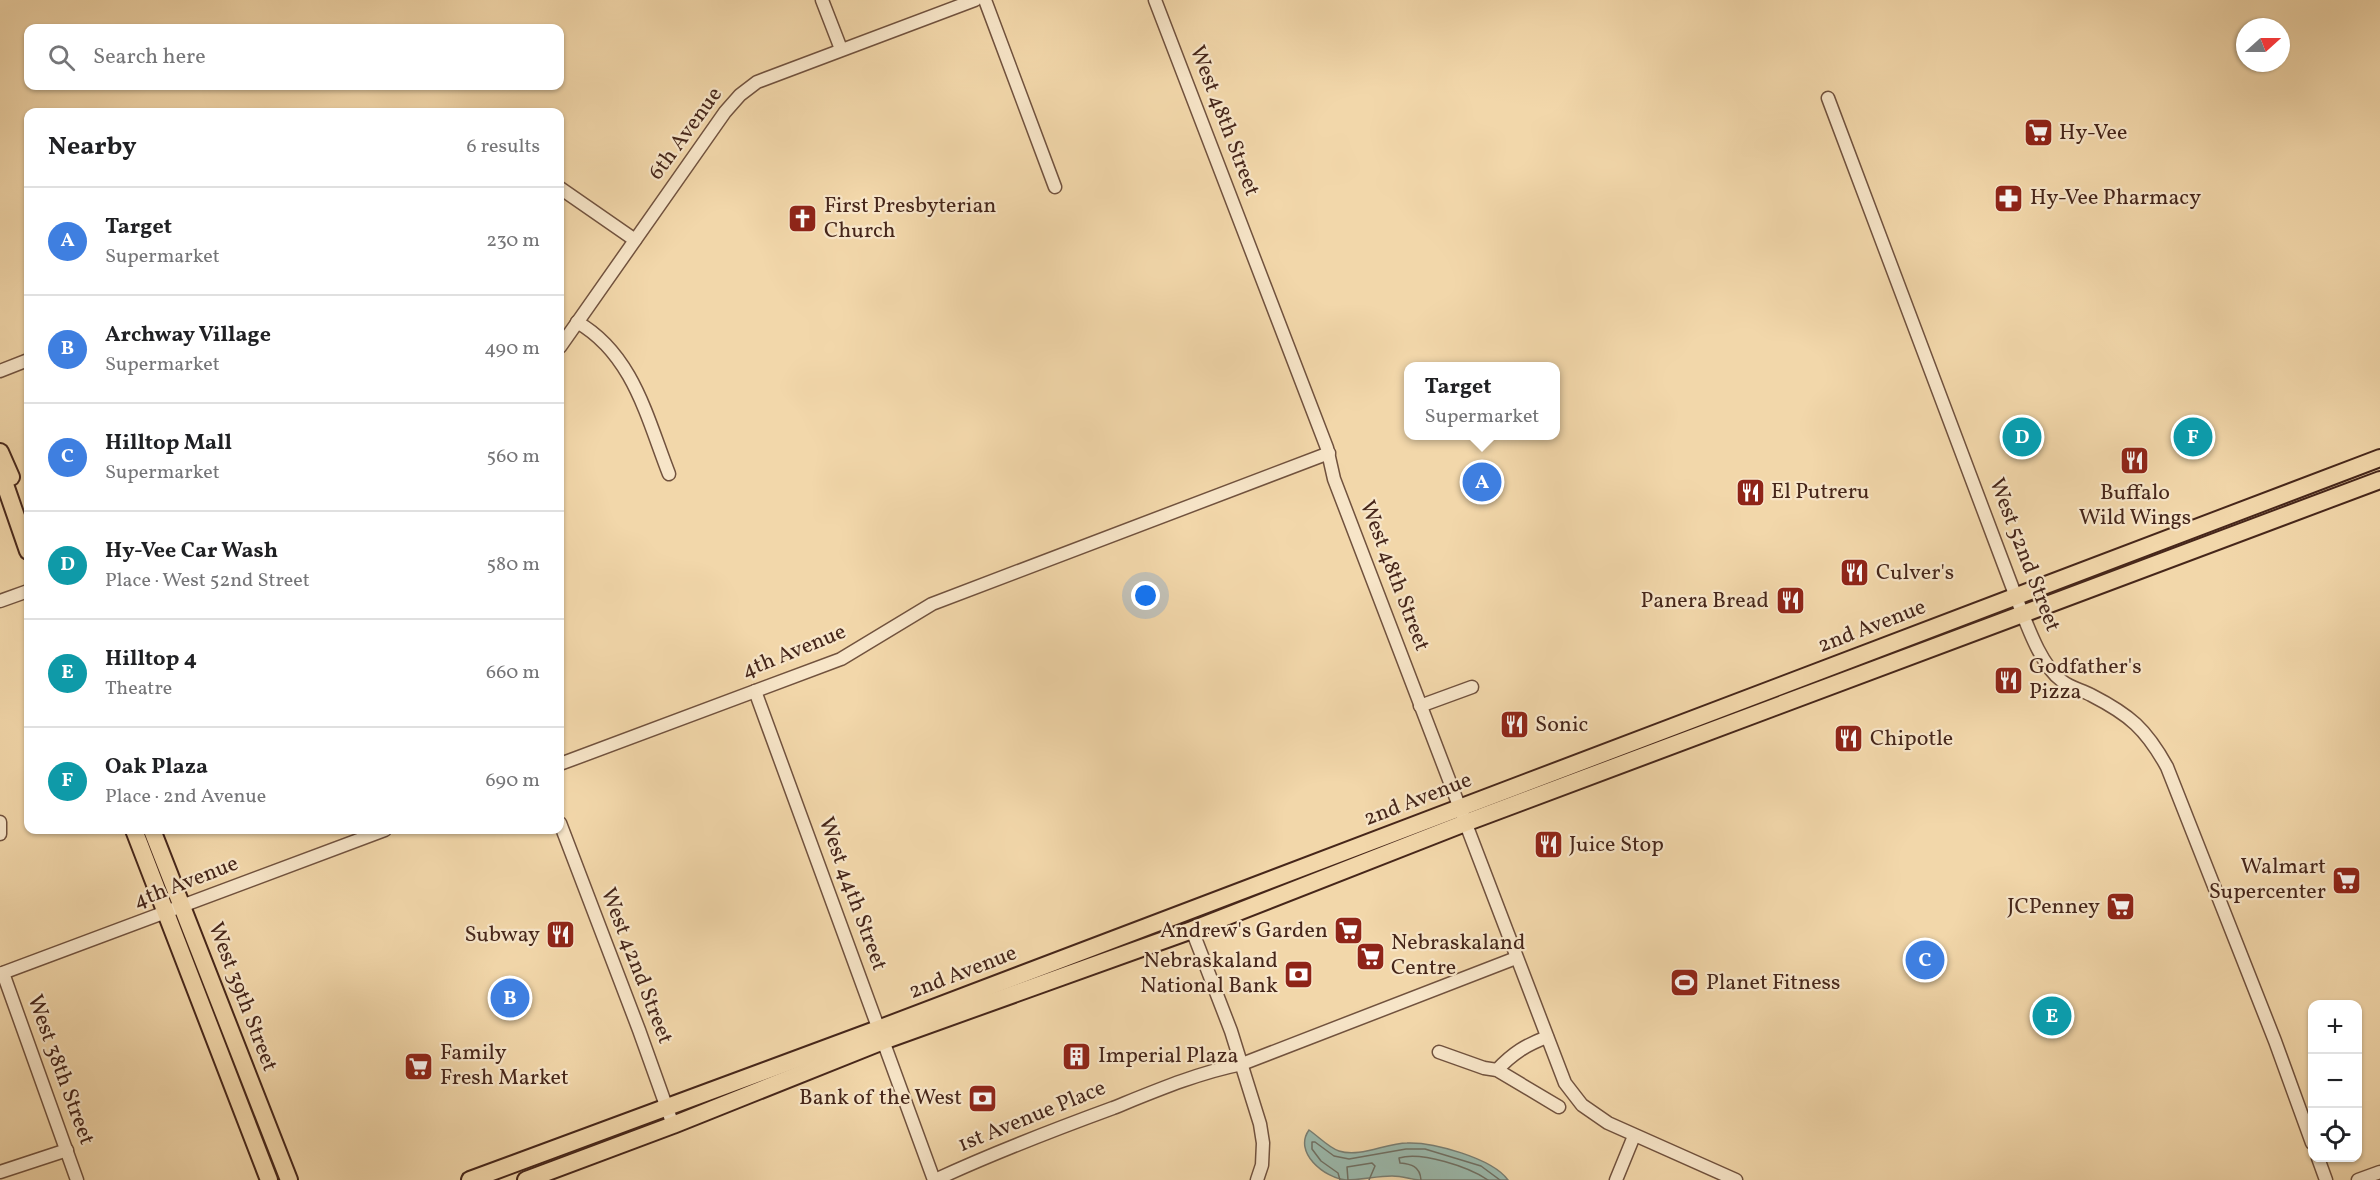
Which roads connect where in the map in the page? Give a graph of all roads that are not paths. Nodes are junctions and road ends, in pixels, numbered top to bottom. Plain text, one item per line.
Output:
1 (822, 0) edge
2 (975, 0) edge
3 (985, 0) edge
4 (1155, 0) edge
5 (841, 49) junction
6 (1828, 98) dead end
7 (1056, 187) dead end
8 (564, 191) edge
9 (635, 240) junction
10 (578, 322) junction
11 (564, 341) edge
12 (24, 362) edge
13 (0, 371) edge
14 (0, 452) edge
15 (1329, 453) junction
16 (2380, 458) edge
17 (0, 470) edge
18 (669, 474) dead end
19 (2380, 480) edge
20 (24, 508) edge
21 (24, 539) edge
22 (24, 592) edge
23 (2016, 597) junction
24 (0, 601) edge
25 (2023, 615) junction
26 (1472, 687) dead end
27 (755, 691) junction
28 (1420, 706) junction
29 (564, 763) edge
30 (1462, 816) junction
31 (0, 822) edge
32 (0, 834) edge
33 (136, 834) edge
34 (153, 834) edge
35 (374, 834) edge
36 (564, 834) edge
37 (175, 910) junction
38 (1192, 930) junction
39 (1516, 958) junction
40 (1, 974) edge
41 (880, 1035) junction
42 (1547, 1037) junction
43 (1439, 1052) dead end
44 (1242, 1064) junction
45 (1497, 1070) junction
46 (1559, 1107) dead end
47 (667, 1108) junction
48 (673, 1125) junction
49 (2308, 1130) edge
50 (1634, 1136) junction
51 (66, 1150) junction
52 (2319, 1162) edge
53 (0, 1172) edge
54 (2380, 1172) edge
55 (77, 1180) edge
56 (269, 1180) edge
57 (289, 1180) edge
58 (470, 1180) edge
59 (526, 1180) edge
60 (934, 1180) edge
61 (1257, 1180) edge
62 (1616, 1180) edge
63 (1736, 1180) edge
64 (2326, 1180) edge
65 (2358, 1180) edge

1 - 5 street
2 - 5 street, 6th Avenue
3 - 7 street
4 - 15 street, West 48th Street
5 - 9 street, 6th Avenue
6 - 23 street, West 52nd Street
8 - 9 street
9 - 10 street, 6th Avenue
10 - 11 street, 6th Avenue
10 - 18 street
12 - 13 street
14 - 20 main road
15 - 27 street, 4th Avenue
15 - 28 street, West 48th Street
16 - 23 main road, 2nd Avenue
17 - 21 main road
19 - 25 main road, 2nd Avenue
22 - 24 street
23 - 25 street, West 52nd Street
23 - 30 main road, 2nd Avenue
25 - 30 main road, 2nd Avenue
25 - 49 street, West 52nd Street
26 - 28 street
27 - 29 street, 4th Avenue
27 - 41 street, West 44th Street
28 - 30 street, West 48th Street
30 - 38 main road, 2nd Avenue
30 - 39 street, West 48th Street
30 - 41 main road, 2nd Avenue
31 - 32 street
33 - 37 main road, West 39th Street
34 - 37 main road, West 39th Street
35 - 37 street, 4th Avenue
36 - 47 street, West 42nd Street
37 - 40 street, 4th Avenue
37 - 56 main road, West 39th Street
37 - 57 main road, West 39th Street
38 - 41 main road, 2nd Avenue
38 - 44 street
39 - 42 street, West 48th Street
39 - 44 street, 1st Avenue Place
40 - 51 street, West 38th Street
41 - 47 main road, 2nd Avenue
41 - 48 main road, 2nd Avenue
41 - 60 street, West 44th Street
42 - 45 street
42 - 50 street, West 48th Street
43 - 45 street
44 - 60 street, 1st Avenue Place
44 - 61 street
45 - 46 street
47 - 48 street, West 42nd Street
47 - 58 main road, 2nd Avenue
48 - 59 main road, 2nd Avenue
50 - 62 street
50 - 63 street, West 48th Street
51 - 53 street
51 - 55 street, West 38th Street
52 - 64 street
54 - 65 street

